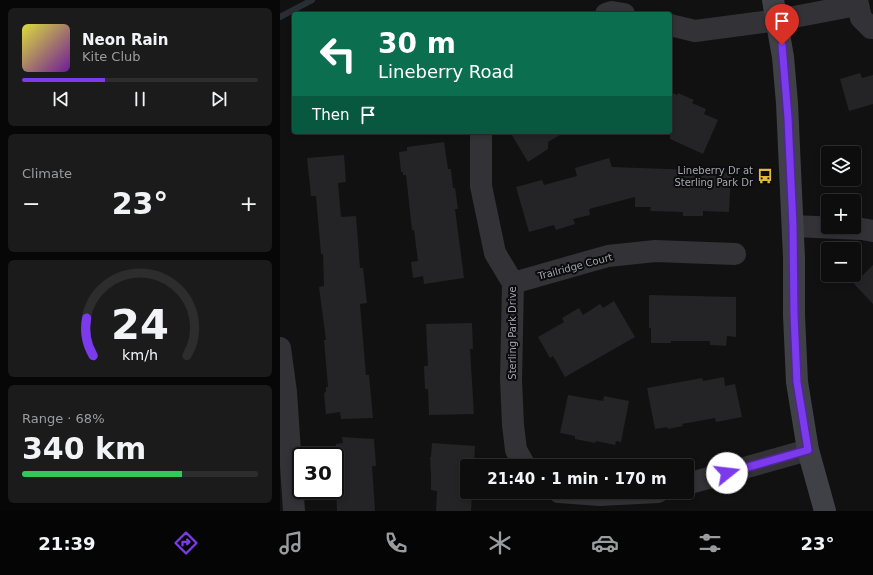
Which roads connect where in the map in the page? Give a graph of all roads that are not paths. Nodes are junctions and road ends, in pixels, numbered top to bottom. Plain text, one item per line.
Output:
1 (857, 2) edge
2 (775, 10) edge
3 (672, 25) edge
4 (873, 28) edge
5 (480, 134) edge
6 (793, 226) junction
7 (873, 231) edge
8 (735, 254) dead end
9 (513, 283) junction
10 (280, 348) edge
11 (283, 393) edge
12 (808, 450) junction
13 (521, 459) edge
14 (694, 482) edge
15 (294, 511) edge
16 (825, 511) edge

1 - 2 street
1 - 4 street
2 - 3 street
2 - 6 street
5 - 9 street, Sterling Park Drive
6 - 7 street
6 - 12 street
8 - 9 street, Trailridge Court
9 - 13 street, Sterling Park Drive
10 - 11 street
11 - 15 street
12 - 14 street
12 - 16 street

